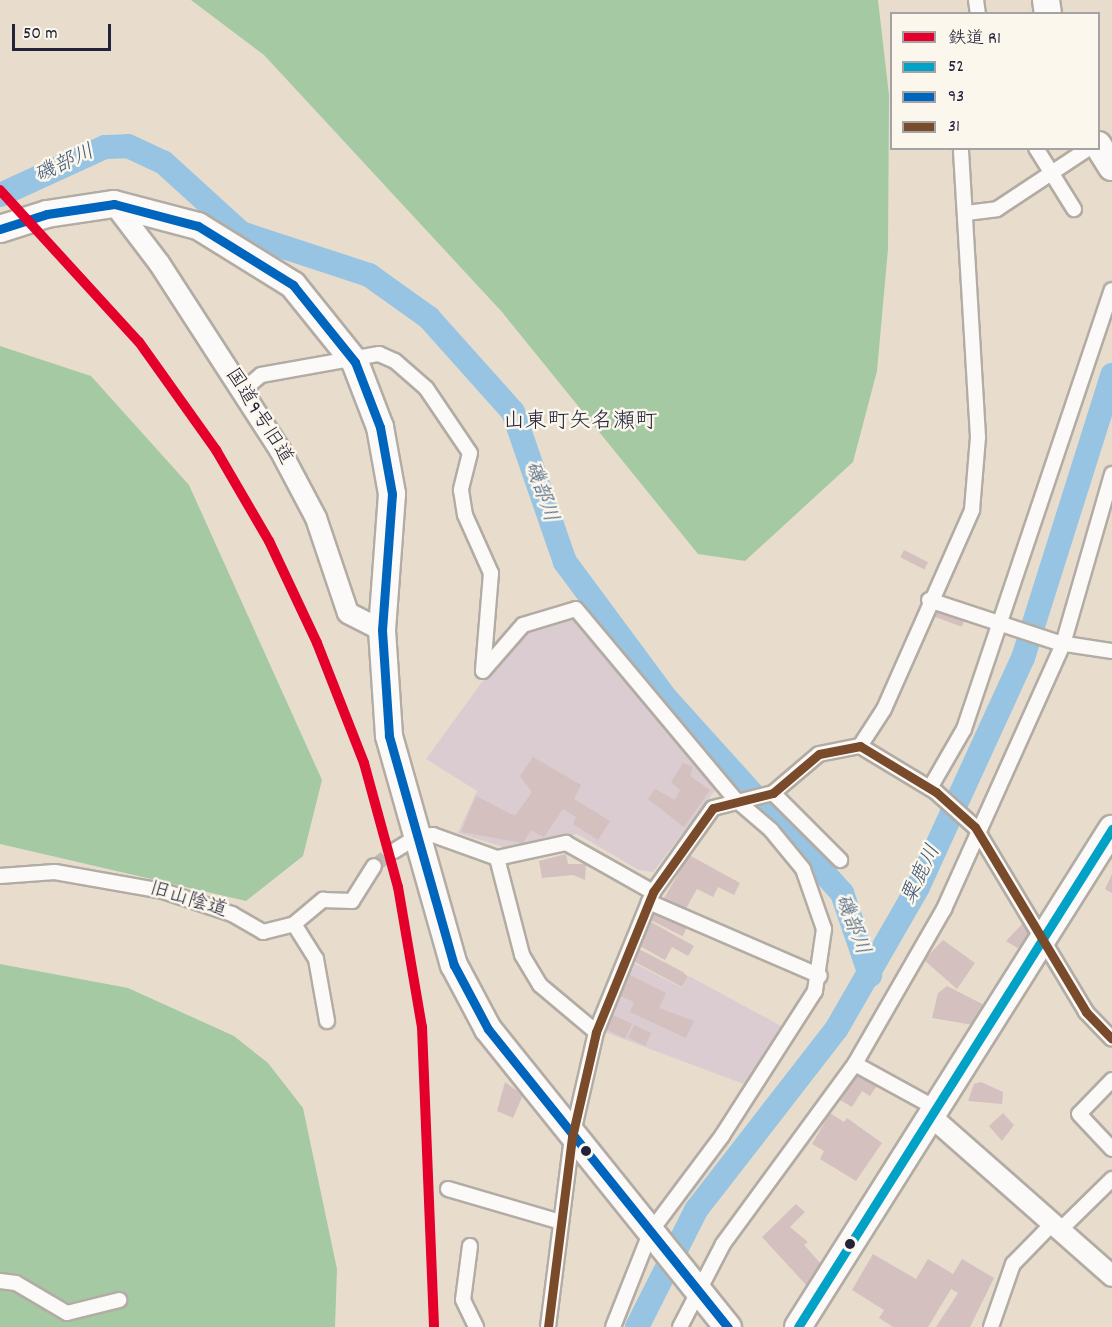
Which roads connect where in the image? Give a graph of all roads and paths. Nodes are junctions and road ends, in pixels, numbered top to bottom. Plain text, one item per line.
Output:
1 (1100, 148) edge
2 (961, 150) edge
3 (1036, 150) edge
4 (1086, 150) edge
5 (1112, 167) edge
6 (1051, 174) junction
7 (114, 204) junction
8 (1074, 209) dead end
9 (966, 213) junction
10 (0, 229) edge
11 (1112, 290) edge
12 (355, 362) junction
13 (242, 391) junction
14 (1112, 474) edge
15 (929, 600) junction
16 (1002, 625) junction
17 (382, 630) junction
18 (1061, 643) junction
19 (1112, 651) edge
20 (860, 746) junction
21 (933, 790) junction
22 (772, 793) junction
23 (735, 799) junction
24 (1112, 830) edge
25 (978, 831) junction
26 (416, 837) junction
27 (394, 851) tunnel mouth
28 (497, 858) junction
29 (840, 860) dead end
30 (374, 866) tunnel mouth
31 (0, 876) edge
32 (651, 897) junction
33 (294, 924) junction
34 (1044, 941) junction
35 (820, 976) junction
36 (327, 1021) dead end
37 (596, 1032) junction
38 (1112, 1039) edge
39 (855, 1064) junction
40 (1112, 1080) edge
41 (937, 1114) junction
42 (572, 1137) junction
43 (1112, 1149) edge
44 (1112, 1179) edge
45 (448, 1189) dead end
46 (561, 1222) junction
47 (1056, 1227) junction
48 (653, 1234) junction
49 (470, 1246) dead end
50 (1112, 1276) edge
51 (0, 1281) edge
52 (699, 1289) junction
53 (119, 1300) dead end
54 (476, 1327) edge
55 (548, 1327) edge
56 (613, 1327) edge
57 (680, 1327) edge
58 (728, 1327) edge
59 (798, 1327) edge
60 (991, 1327) edge

1 - 5 highway
2 - 9 street
3 - 6 street
4 - 6 street
6 - 8 street
6 - 9 street
7 - 10 highway
7 - 12 highway
7 - 13 street, 国道9号旧道
9 - 15 street
11 - 16 street
12 - 13 street
12 - 17 highway
12 - 23 street
13 - 17 street, 国道9号旧道
14 - 18 street
15 - 16 street
15 - 20 street
16 - 18 street
16 - 21 street
17 - 26 highway
18 - 19 street
18 - 25 street
20 - 21 street
20 - 22 street
21 - 25 street
22 - 23 street
22 - 29 street
23 - 32 street
23 - 35 street
24 - 34 highway
25 - 34 street
25 - 39 street
26 - 27 street
26 - 28 street
26 - 42 highway
28 - 32 street
28 - 37 street
30 - 33 street
31 - 33 street, 旧山陰道
32 - 35 street
32 - 37 street
33 - 36 street
34 - 38 street
34 - 41 highway
35 - 48 street
37 - 42 street
39 - 41 street
39 - 52 street
40 - 43 street
41 - 47 street
41 - 59 highway
42 - 46 street
42 - 48 highway
44 - 47 street
45 - 46 street
46 - 55 street
47 - 50 street
47 - 60 street
48 - 52 highway
48 - 56 street
49 - 54 street
51 - 53 street
52 - 57 street
52 - 58 highway

